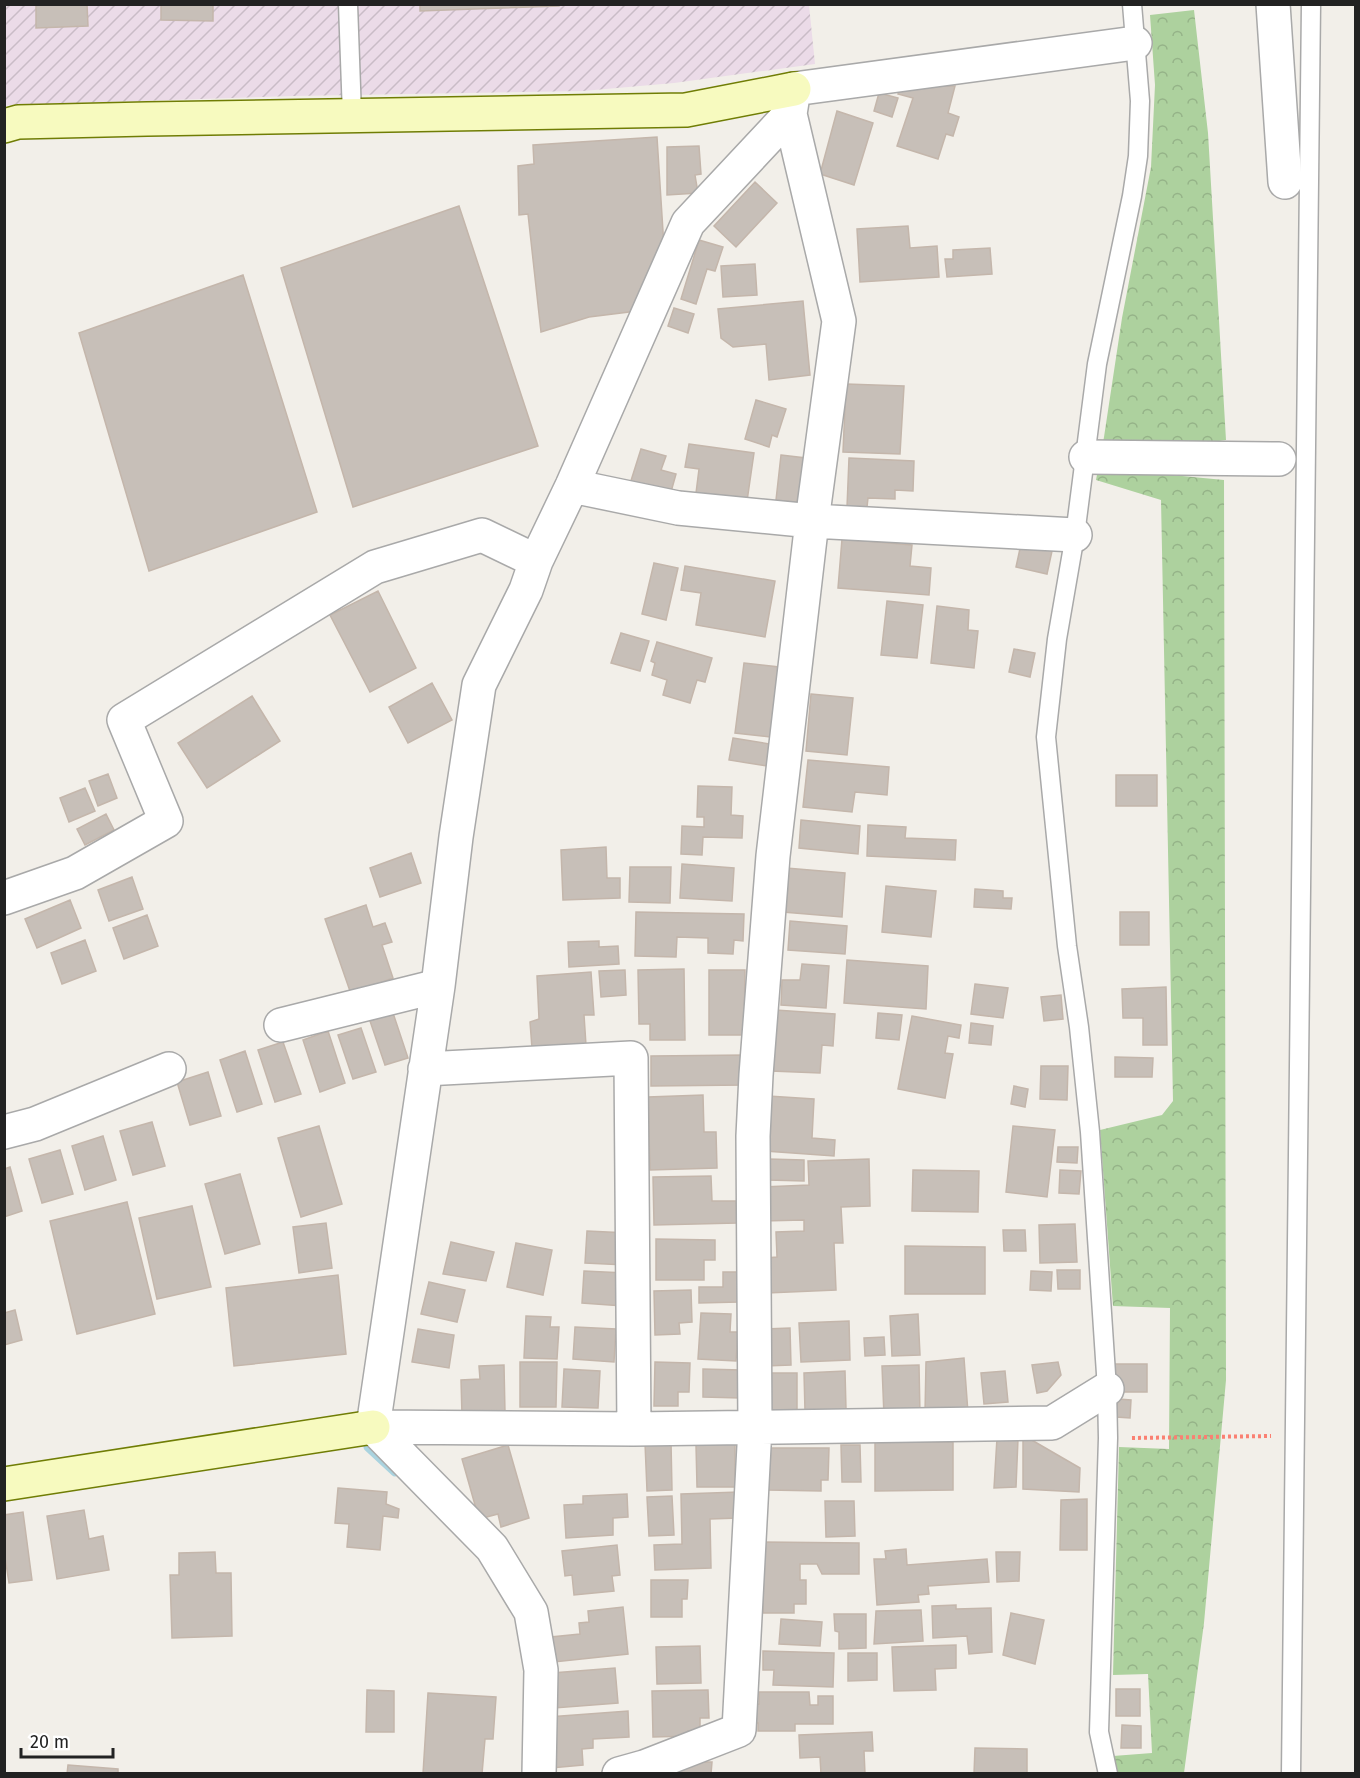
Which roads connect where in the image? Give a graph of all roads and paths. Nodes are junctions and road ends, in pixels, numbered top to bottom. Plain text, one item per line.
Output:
1 (348, 4) edge
2 (1132, 4) edge
3 (1273, 4) edge
4 (1311, 4) edge
5 (1135, 43) junction
6 (792, 102) junction
7 (351, 115) junction
8 (4, 126) edge
9 (1285, 182) dead end
10 (1086, 458) junction
11 (1279, 459) dead end
12 (572, 486) junction
13 (812, 521) junction
14 (1075, 535) junction
15 (536, 561) junction
16 (4, 897) edge
17 (438, 986) junction
18 (281, 1025) dead end
19 (169, 1069) dead end
20 (425, 1069) junction
21 (4, 1132) edge
22 (1107, 1389) junction
23 (373, 1427) junction
24 (755, 1427) junction
25 (634, 1429) junction
26 (1272, 1437) dead end
27 (1108, 1438) junction
28 (4, 1484) edge
29 (635, 1771) edge
30 (539, 1773) edge
31 (1108, 1773) edge
32 (1292, 1773) edge

1 - 7 lane
2 - 5 lane
3 - 9 street
4 - 32 lane
5 - 6 street
5 - 10 lane
6 - 7 street
6 - 12 street
6 - 13 street
7 - 8 street
10 - 11 street
10 - 14 lane
12 - 13 street
12 - 15 street
13 - 14 street
13 - 24 street
14 - 22 lane
15 - 16 street
15 - 17 street
17 - 18 street
17 - 20 street
19 - 21 street
20 - 23 street
20 - 25 street
22 - 24 street
22 - 27 lane
23 - 25 street
23 - 28 street
23 - 30 street
24 - 25 street
24 - 29 street
26 - 27 path
27 - 31 lane

